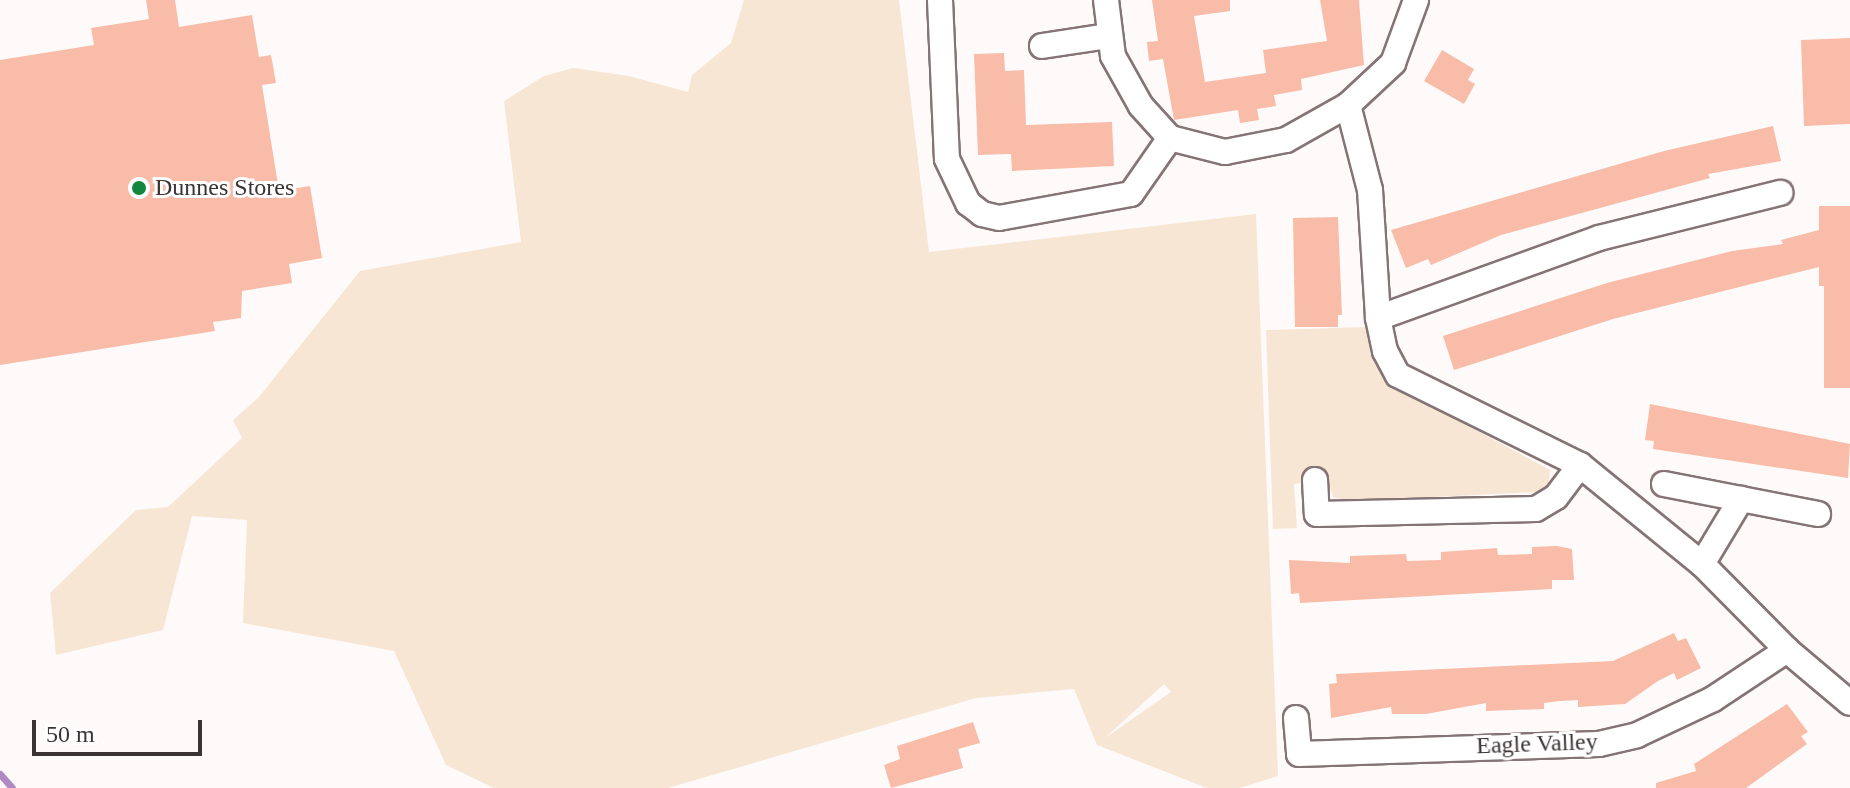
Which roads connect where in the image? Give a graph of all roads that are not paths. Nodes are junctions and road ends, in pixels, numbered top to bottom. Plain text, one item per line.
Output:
1 (940, 0) edge
2 (1106, 0) edge
3 (1416, 0) edge
4 (1107, 36) junction
5 (1042, 46) dead end
6 (1348, 105) junction
7 (1170, 138) junction
8 (1780, 193) dead end
9 (1378, 318) junction
10 (1580, 465) junction
11 (1315, 480) dead end
12 (1664, 484) dead end
13 (1741, 499) junction
14 (1818, 514) dead end
15 (1702, 564) junction
16 (1787, 650) junction
17 (1850, 703) edge
18 (1296, 718) dead end

1 - 7 street
2 - 4 street
3 - 6 street
4 - 5 street
4 - 7 street
6 - 7 street
6 - 9 street
8 - 9 street
9 - 10 street
10 - 11 street
10 - 15 street
12 - 13 street
13 - 14 street
13 - 15 street
15 - 16 street
16 - 17 street
16 - 18 street, Eagle Valley

